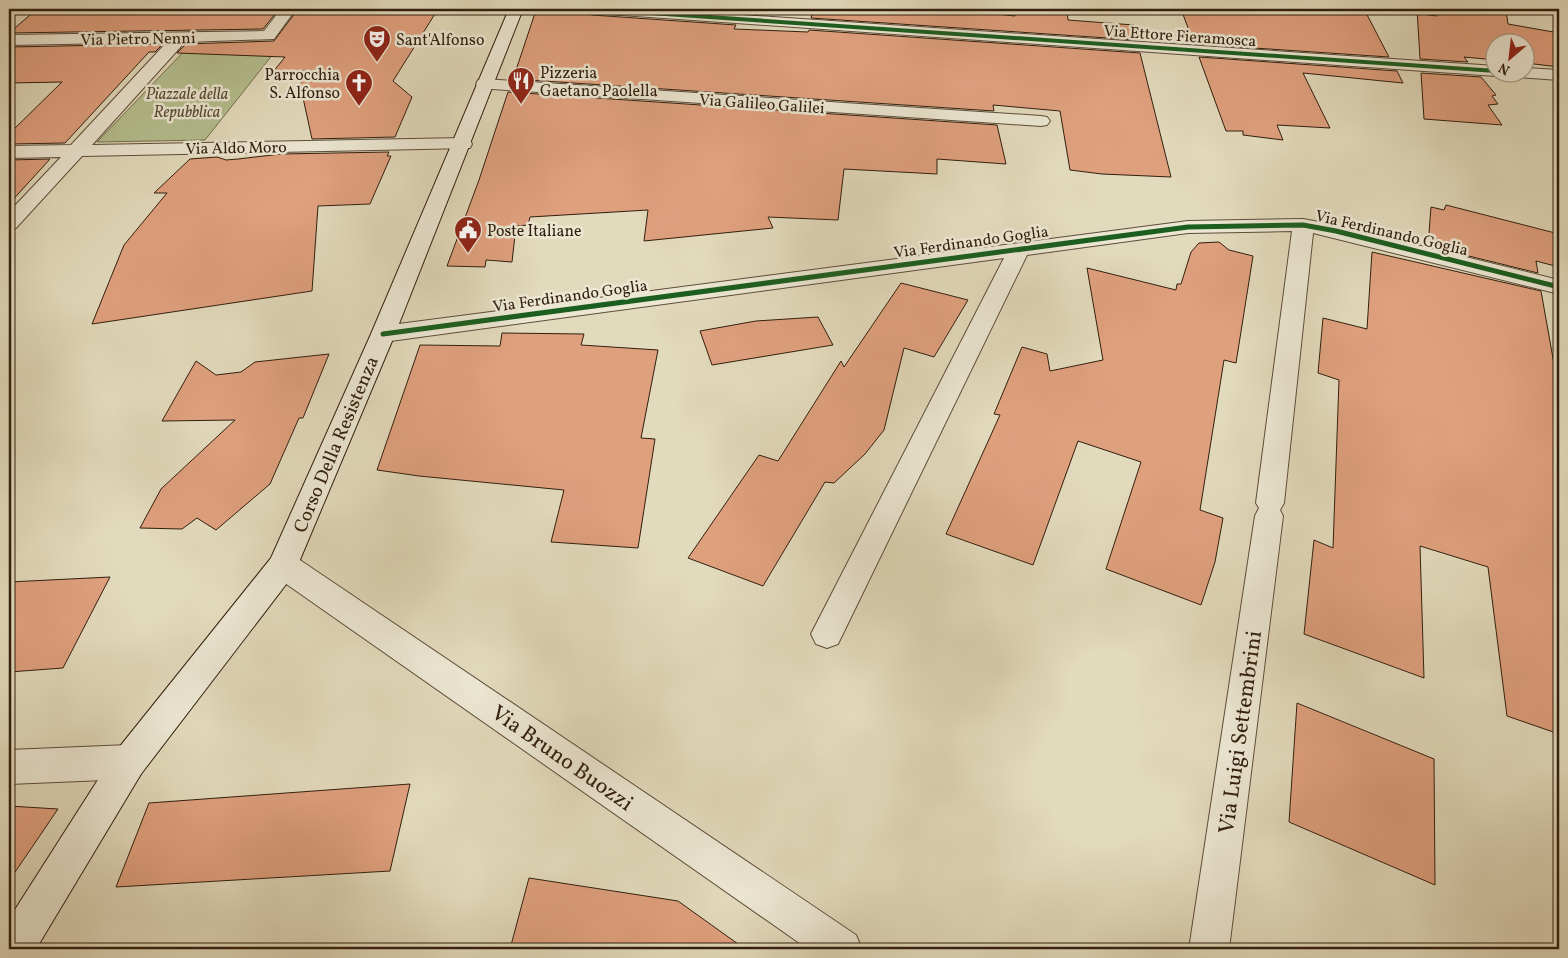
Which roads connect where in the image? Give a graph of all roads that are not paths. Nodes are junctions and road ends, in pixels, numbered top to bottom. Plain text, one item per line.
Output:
1 (289, 9) edge
2 (516, 9) edge
3 (592, 9) edge
4 (181, 37) junction
5 (9, 40) edge
6 (1486, 70) edge
7 (1536, 73) edge
8 (1559, 75) edge
9 (484, 84) junction
10 (1040, 121) dead end
11 (462, 144) junction
12 (76, 150) junction
13 (9, 152) edge
14 (9, 224) edge
15 (1304, 225) junction
16 (1020, 248) junction
17 (1559, 287) edge
18 (383, 334) junction
19 (1269, 510) joint
20 (283, 565) junction
21 (827, 634) dead end
22 (129, 762) junction
23 (9, 767) edge
24 (13, 949) edge
25 (842, 949) edge
26 (1209, 949) edge

1 - 4 street, Via Pietro Nenni
2 - 9 street, Corso Della Resistenza
3 - 6 street, Via Ettore Fieramosca
4 - 5 street, Via Pietro Nenni
4 - 12 street
7 - 8 street
9 - 10 street, Via Galileo Galilei
9 - 11 street, Corso Della Resistenza
11 - 12 street, Via Aldo Moro
11 - 18 street, Corso Della Resistenza
12 - 13 street, Via Aldo Moro
12 - 14 street
15 - 16 street, Via Ferdinando Goglia
15 - 17 street, Via Ferdinando Goglia
15 - 19 street, Via Ferdinando Goglia
16 - 18 street, Via Ferdinando Goglia
16 - 21 street, Via Ferdinando Goglia
18 - 20 street, Corso Della Resistenza
19 - 26 street, Via Luigi Settembrini
20 - 22 street, Corso Della Resistenza
20 - 25 street, Via Bruno Buozzi
22 - 23 street
22 - 24 street, Corso Della Resistenza

